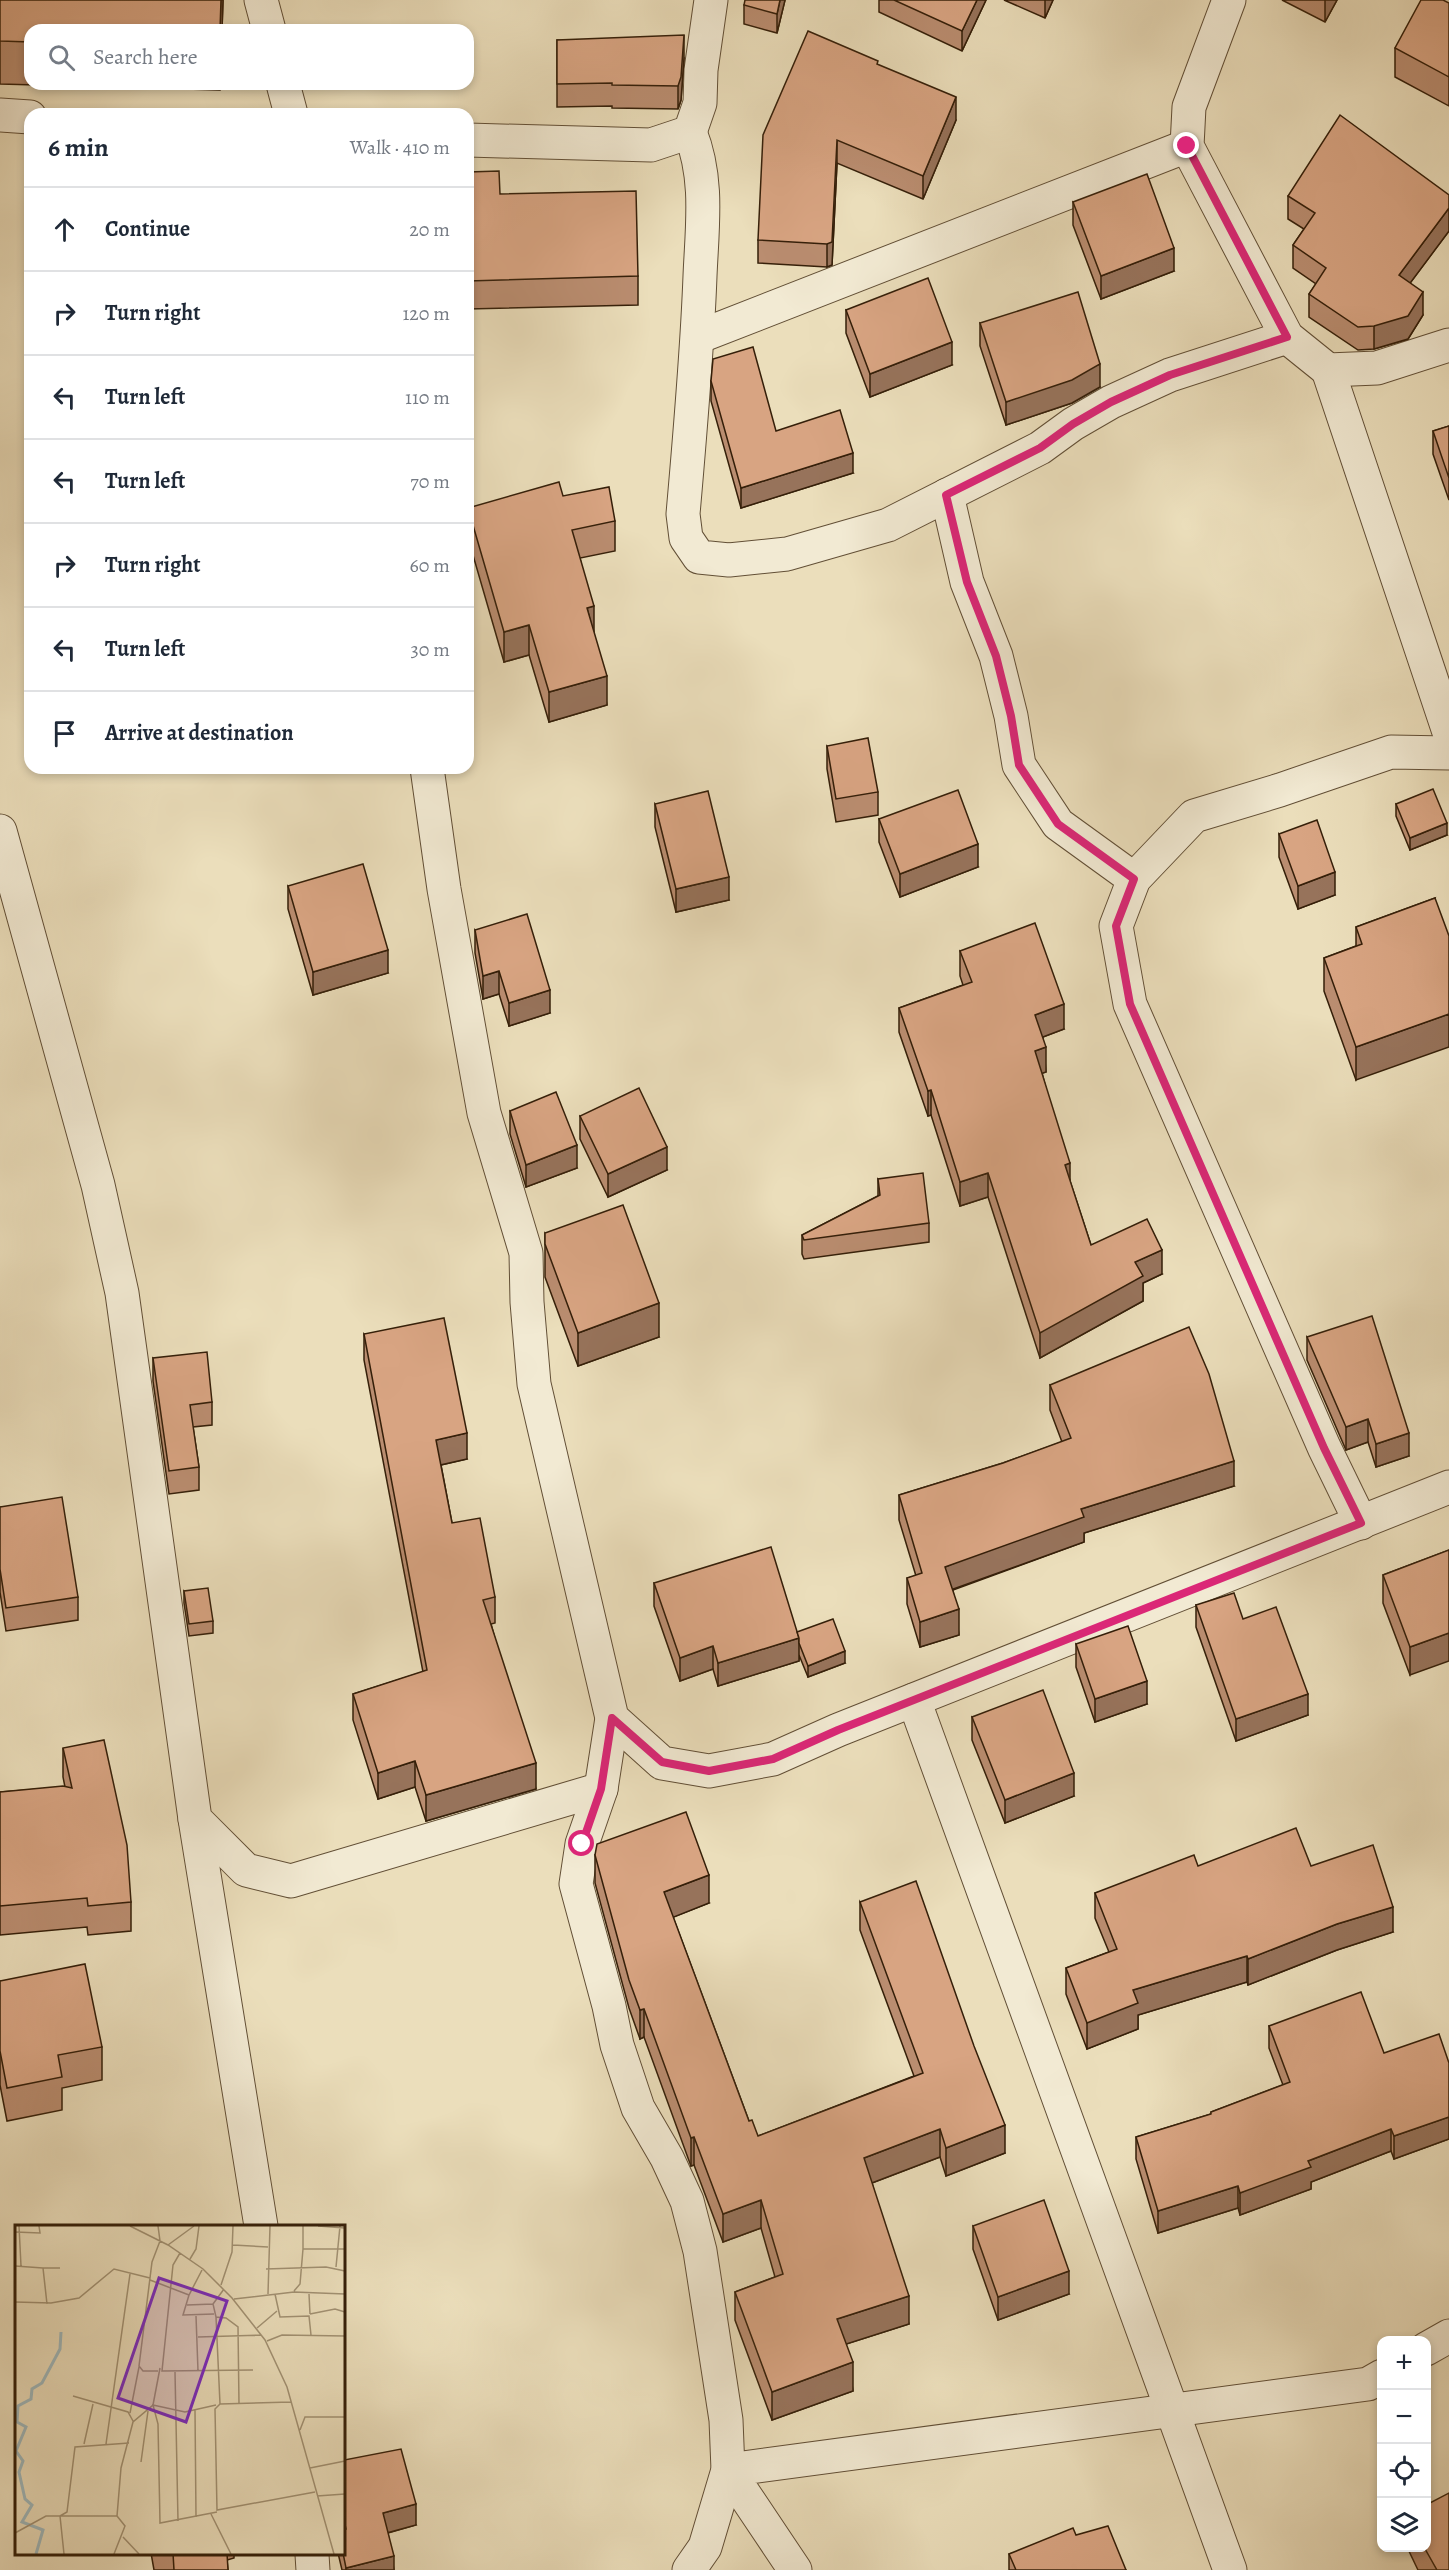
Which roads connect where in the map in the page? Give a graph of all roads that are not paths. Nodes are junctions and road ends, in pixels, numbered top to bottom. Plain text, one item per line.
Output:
1 (261, 0) edge
2 (711, 0) edge
3 (1229, 0) edge
4 (267, 24) edge
5 (285, 90) edge
6 (289, 108) edge
7 (0, 115) edge
8 (24, 117) edge
9 (690, 132) junction
10 (474, 140) edge
11 (1187, 146) junction
12 (698, 337) junction
13 (1287, 337) junction
14 (1449, 345) edge
15 (1328, 370) junction
16 (946, 495) junction
17 (1449, 732) edge
18 (1449, 753) edge
19 (428, 774) edge
20 (0, 831) edge
21 (1134, 879) junction
22 (1449, 1487) edge
23 (1361, 1523) junction
24 (914, 1700) junction
25 (612, 1718) junction
26 (601, 1789) junction
27 (195, 1819) junction
28 (261, 2225) edge
29 (1449, 2336) edge
30 (1431, 2346) edge
31 (1377, 2379) edge
32 (1171, 2410) junction
33 (728, 2470) junction
34 (312, 2555) edge
35 (313, 2570) edge
36 (689, 2570) edge
37 (795, 2570) edge
38 (1230, 2570) edge

1 - 4 street
2 - 9 street
3 - 11 street
5 - 6 street
7 - 8 street
9 - 10 street
9 - 12 street
11 - 12 street
11 - 13 street
12 - 16 street
13 - 15 street
13 - 16 street
14 - 15 street
15 - 17 street
16 - 21 street
18 - 21 street
19 - 25 street
20 - 27 street
21 - 23 street
22 - 23 street
23 - 24 street
24 - 25 street
24 - 32 street
25 - 26 street
26 - 27 street
26 - 33 street
27 - 28 street
29 - 30 street
31 - 32 street
32 - 33 street
32 - 38 street
33 - 36 street
33 - 37 street
34 - 35 street

